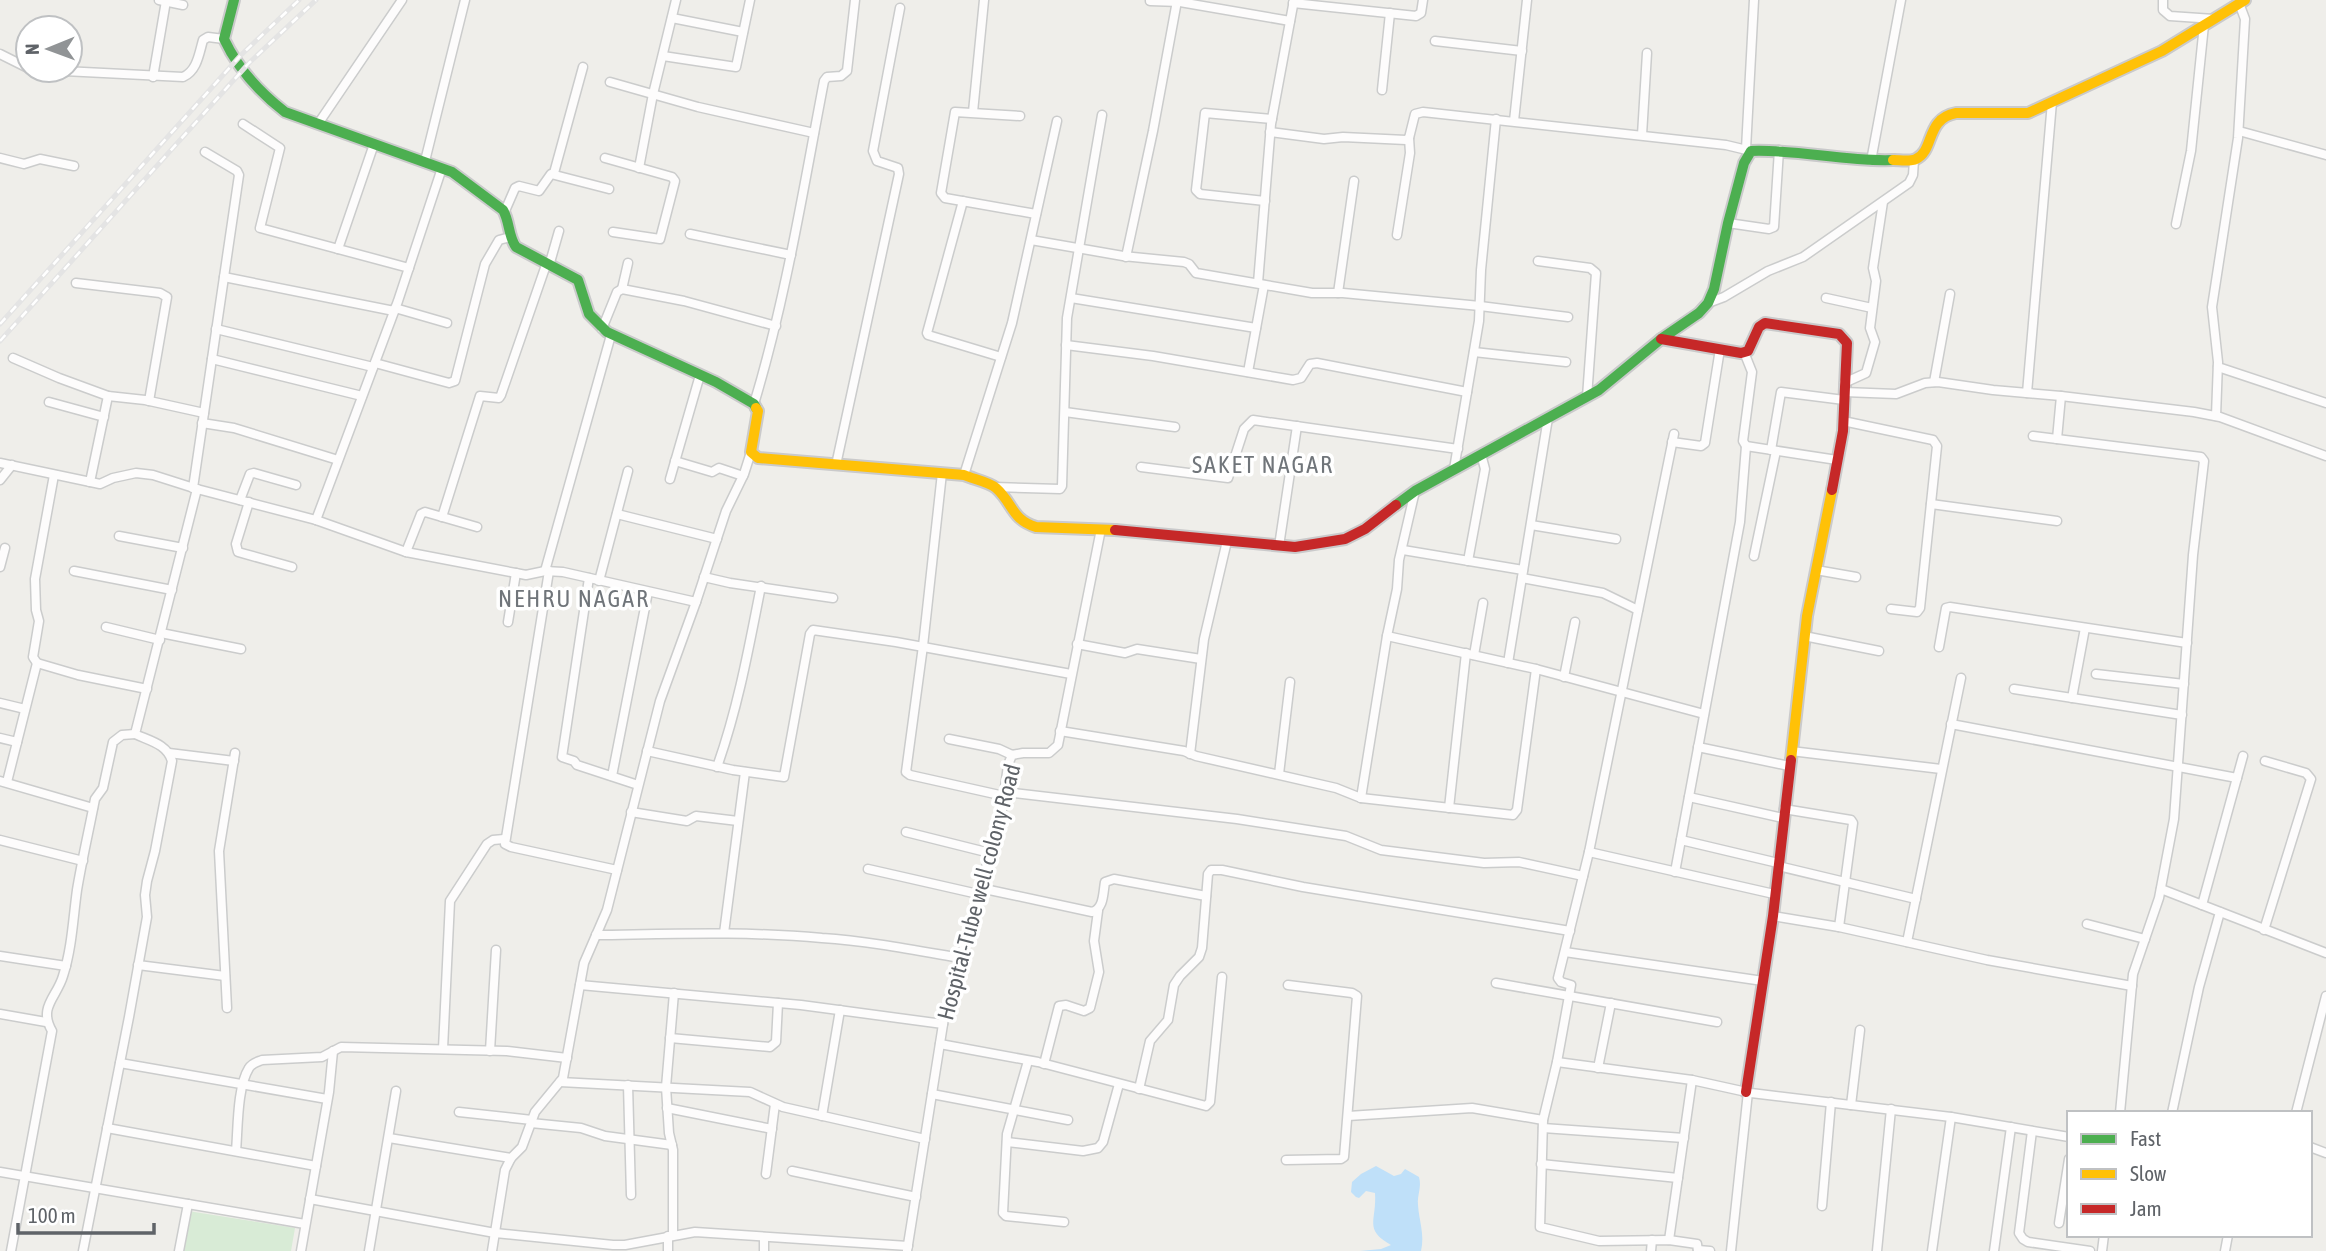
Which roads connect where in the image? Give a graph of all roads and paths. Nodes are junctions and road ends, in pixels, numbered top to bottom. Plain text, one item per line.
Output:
1 (234, 0) edge
2 (402, 0) edge
3 (465, 0) edge
4 (676, 0) edge
5 (750, 0) edge
6 (855, 0) edge
7 (984, 0) edge
8 (1423, 0) edge
9 (1527, 0) edge
10 (1754, 0) edge
11 (1901, 0) edge
12 (2163, 0) edge
13 (163, 1) edge
14 (1150, 1) edge
15 (1177, 1) edge
16 (1294, 2) edge
17 (2242, 2) edge
18 (183, 5) dead end
19 (900, 8) dead end
20 (1390, 13) junction
21 (672, 18) junction
22 (2214, 19) junction
23 (1290, 21) junction
24 (2204, 26) junction
25 (743, 32) junction
26 (224, 39) junction
27 (1434, 41) dead end
28 (1522, 51) junction
29 (1647, 53) dead end
30 (663, 56) junction
31 (583, 67) dead end
32 (84, 73) edge
33 (153, 77) junction
34 (610, 82) dead end
35 (1382, 90) dead end
36 (653, 94) junction
37 (2052, 102) junction
38 (973, 113) junction
39 (1020, 116) dead end
40 (1102, 116) dead end
41 (1272, 119) junction
42 (1496, 119) junction
43 (1057, 121) dead end
44 (1514, 121) junction
45 (243, 124) dead end
46 (318, 124) junction
47 (2239, 131) junction
48 (1270, 132) junction
49 (814, 133) junction
50 (1642, 135) junction
51 (1409, 138) junction
52 (374, 144) junction
53 (1749, 150) junction
54 (1779, 150) junction
55 (205, 152) dead end
56 (2326, 155) edge
57 (0, 158) edge
58 (605, 158) dead end
59 (1914, 159) junction
60 (425, 161) junction
61 (1871, 161) junction
62 (74, 166) dead end
63 (442, 168) junction
64 (639, 168) junction
65 (554, 173) junction
66 (1354, 181) dead end
67 (609, 189) dead end
68 (963, 201) junction
69 (1265, 201) junction
70 (1883, 202) junction
71 (505, 211) junction
72 (1036, 214) junction
73 (1728, 223) junction
74 (2176, 224) dead end
75 (559, 231) dead end
76 (613, 232) dead end
77 (690, 234) dead end
78 (1397, 235) dead end
79 (510, 237) junction
80 (1031, 240) junction
81 (1078, 248) junction
82 (338, 249) junction
83 (791, 255) junction
84 (1126, 257) junction
85 (1538, 261) dead end
86 (628, 263) dead end
87 (548, 265) junction
88 (409, 268) junction
89 (224, 277) junction
90 (76, 283) dead end
91 (1261, 284) junction
92 (622, 289) junction
93 (1338, 293) junction
94 (1950, 294) dead end
95 (1071, 298) junction
96 (1826, 298) dead end
97 (1708, 303) junction
98 (1480, 306) junction
99 (1872, 308) junction
100 (395, 309) junction
101 (1568, 317) dead end
102 (447, 323) dead end
103 (776, 326) junction
104 (1256, 328) junction
105 (216, 329) junction
106 (607, 332) junction
107 (1661, 339) junction
108 (1066, 345) junction
109 (1720, 349) junction
110 (1474, 352) junction
111 (1744, 352) junction
112 (13, 358) dead end
113 (1001, 358) junction
114 (212, 359) junction
115 (1566, 362) dead end
116 (374, 365) junction
117 (2218, 367) junction
118 (1248, 372) junction
119 (700, 375) junction
120 (1934, 382) junction
121 (1467, 392) junction
122 (1844, 392) junction
123 (2027, 393) junction
124 (108, 396) junction
125 (362, 396) junction
126 (2061, 396) junction
127 (1587, 397) junction
128 (149, 401) junction
129 (48, 402) dead end
130 (2326, 402) edge
131 (754, 404) junction
132 (1065, 412) junction
133 (2216, 416) junction
134 (104, 417) junction
135 (203, 418) junction
136 (1548, 418) junction
137 (1843, 421) junction
138 (1297, 426) junction
139 (1175, 427) dead end
140 (2033, 436) dead end
141 (2057, 439) junction
142 (1746, 446) junction
143 (1458, 449) junction
144 (1773, 450) junction
145 (751, 452) junction
146 (1481, 454) junction
147 (2326, 456) edge
148 (338, 460) junction
149 (1837, 460) junction
150 (675, 461) junction
151 (0, 463) edge
152 (12, 465) junction
153 (836, 465) junction
154 (1141, 467) dead end
155 (1454, 469) junction
156 (628, 471) dead end
157 (942, 473) junction
158 (54, 475) junction
159 (964, 475) junction
160 (743, 476) junction
161 (670, 479) dead end
162 (0, 480) edge
163 (90, 482) junction
164 (296, 485) dead end
165 (995, 487) junction
166 (195, 489) junction
167 (1415, 491) junction
168 (244, 501) junction
169 (1931, 504) junction
170 (617, 514) junction
171 (442, 517) junction
172 (316, 520) junction
173 (2057, 522) dead end
174 (1531, 525) junction
175 (477, 527) dead end
176 (1101, 529) junction
177 (119, 536) dead end
178 (717, 539) junction
179 (1616, 539) dead end
180 (1227, 541) junction
181 (1279, 546) junction
182 (5, 548) dead end
183 (183, 548) junction
184 (1403, 550) junction
185 (406, 552) junction
186 (1754, 556) dead end
187 (1468, 561) junction
188 (0, 567) edge
189 (292, 567) dead end
190 (1816, 570) junction
191 (74, 571) dead end
192 (547, 571) junction
193 (516, 573) junction
194 (1522, 574) junction
195 (704, 576) junction
196 (1856, 577) dead end
197 (589, 578) junction
198 (599, 581) junction
199 (761, 586) junction
200 (172, 590) junction
201 (648, 592) junction
202 (833, 598) dead end
203 (696, 602) junction
204 (1483, 603) dead end
205 (1891, 609) dead end
206 (1638, 610) junction
207 (509, 622) dead end
208 (1575, 622) dead end
209 (106, 627) dead end
210 (2085, 628) junction
211 (1387, 636) junction
212 (1804, 636) junction
213 (160, 637) junction
214 (2187, 643) junction
215 (1077, 644) junction
216 (923, 646) junction
217 (1939, 647) dead end
218 (241, 649) dead end
219 (1879, 650) dead end
220 (1470, 654) junction
221 (1201, 659) junction
222 (37, 663) junction
223 (1508, 663) junction
224 (1536, 669) junction
225 (1071, 674) junction
226 (2096, 674) dead end
227 (1564, 677) junction
228 (1961, 678) dead end
229 (1290, 682) dead end
230 (2184, 684) junction
231 (147, 689) junction
232 (2014, 689) dead end
233 (1622, 692) junction
234 (2072, 698) junction
235 (0, 703) edge
236 (25, 709) junction
237 (1704, 714) junction
238 (2182, 715) junction
239 (1951, 724) junction
240 (1060, 731) junction
241 (135, 734) junction
242 (0, 738) edge
243 (949, 739) dead end
244 (17, 742) junction
245 (1698, 747) junction
246 (647, 751) junction
247 (1791, 751) junction
248 (169, 753) junction
249 (1190, 754) junction
250 (1012, 755) junction
251 (2243, 756) dead end
252 (2265, 761) dead end
253 (717, 766) junction
254 (1789, 766) junction
255 (2178, 766) junction
256 (1941, 769) junction
257 (745, 772) junction
258 (1279, 774) junction
259 (612, 776) junction
260 (2237, 778) junction
261 (3, 782) edge
262 (638, 785) junction
263 (1005, 794) junction
264 (1689, 797) junction
265 (1361, 798) junction
266 (93, 808) junction
267 (1449, 808) junction
268 (631, 813) junction
269 (1784, 814) junction
270 (738, 821) junction
271 (906, 832) dead end
272 (504, 839) junction
273 (0, 840) edge
274 (1681, 840) junction
275 (1589, 852) junction
276 (990, 853) junction
277 (83, 861) junction
278 (1778, 864) junction
279 (868, 869) dead end
280 (617, 870) junction
281 (1675, 872) junction
282 (1583, 876) junction
283 (1846, 881) junction
284 (2161, 889) junction
285 (979, 891) junction
286 (1774, 894) junction
287 (1206, 896) junction
288 (1916, 899) junction
289 (2202, 905) junction
290 (1098, 911) junction
291 (2220, 912) junction
292 (1773, 916) junction
293 (2087, 925) dead end
294 (1839, 927) junction
295 (2264, 930) junction
296 (1570, 931) junction
297 (724, 933) junction
298 (596, 936) junction
299 (2145, 939) junction
300 (1907, 942) junction
301 (496, 950) dead end
302 (1565, 952) junction
303 (2326, 953) edge
304 (0, 956) edge
305 (960, 958) junction
306 (138, 965) junction
307 (66, 966) junction
308 (225, 976) junction
309 (1222, 977) dead end
310 (1763, 981) junction
311 (1496, 983) dead end
312 (580, 985) junction
313 (1288, 985) dead end
314 (2132, 986) junction
315 (674, 993) junction
316 (1569, 995) junction
317 (2326, 996) edge
318 (778, 1003) junction
319 (1611, 1003) junction
320 (227, 1008) dead end
321 (840, 1010) junction
322 (0, 1014) edge
323 (46, 1022) junction
324 (1717, 1022) dead end
325 (943, 1024) junction
326 (1860, 1030) dead end
327 (670, 1038) junction
328 (940, 1044) junction
329 (443, 1049) junction
330 (333, 1051) junction
331 (490, 1051) junction
332 (567, 1058) junction
333 (1028, 1060) junction
334 (1557, 1062) junction
335 (120, 1063) junction
336 (1044, 1064) junction
337 (1598, 1068) junction
338 (1692, 1080) junction
339 (560, 1082) junction
340 (243, 1084) junction
341 (1119, 1084) junction
342 (628, 1085) junction
343 (666, 1087) junction
344 (1139, 1089) junction
345 (396, 1091) dead end
346 (1747, 1092) junction
347 (932, 1094) junction
348 (327, 1099) junction
349 (1831, 1102) junction
350 (775, 1104) junction
351 (1851, 1105) junction
352 (667, 1108) junction
353 (1013, 1109) junction
354 (1891, 1109) junction
355 (2120, 1111) edge
356 (2172, 1111) edge
357 (2297, 1111) edge
358 (459, 1112) dead end
359 (822, 1116) junction
360 (1348, 1116) junction
361 (1951, 1116) junction
362 (1068, 1120) dead end
363 (531, 1121) junction
364 (1543, 1124) junction
365 (2011, 1127) junction
366 (107, 1128) junction
367 (772, 1129) junction
368 (2032, 1131) junction
369 (2067, 1137) edge
370 (389, 1138) junction
371 (1684, 1138) junction
372 (925, 1139) junction
373 (629, 1140) junction
374 (1007, 1142) junction
375 (673, 1145) junction
376 (236, 1151) junction
377 (511, 1158) junction
378 (1286, 1160) dead end
379 (1541, 1164) junction
380 (316, 1166) junction
381 (792, 1171) dead end
382 (0, 1172) edge
383 (2067, 1172) edge
384 (766, 1174) dead end
385 (25, 1177) junction
386 (1678, 1178) junction
387 (94, 1189) junction
388 (631, 1195) dead end
389 (916, 1197) junction
390 (310, 1199) junction
391 (188, 1205) junction
392 (1822, 1206) dead end
393 (376, 1211) junction
394 (1064, 1222) dead end
395 (2059, 1223) dead end
396 (305, 1224) junction
397 (495, 1233) junction
398 (671, 1236) junction
399 (764, 1237) junction
400 (1652, 1240) junction
401 (1668, 1240) junction
402 (824, 1241) junction
403 (1604, 1241) junction
404 (2047, 1248) edge
405 (908, 1249) edge
406 (1698, 1250) edge
407 (11, 1251) edge
408 (83, 1251) edge
409 (179, 1251) edge
410 (300, 1251) edge
411 (369, 1251) edge
412 (492, 1251) edge
413 (668, 1251) edge
414 (764, 1251) edge
415 (823, 1251) edge
416 (1602, 1251) edge
417 (1651, 1251) edge
418 (1710, 1251) edge
419 (1731, 1251) edge
420 (1877, 1251) edge
421 (1932, 1251) edge
422 (1994, 1251) edge
423 (2090, 1251) edge

1 - 26 street
2 - 46 street
3 - 60 street
4 - 21 street
5 - 25 street
6 - 49 street
7 - 38 street
8 - 20 street
9 - 28 street
10 - 53 street
11 - 61 street
12 - 22 street
13 - 18 street
13 - 33 street
14 - 15 street
15 - 23 street
15 - 84 street
16 - 20 street
16 - 23 street
17 - 22 street
17 - 47 street
19 - 153 street
20 - 35 street
21 - 25 street
21 - 30 street
22 - 24 street
23 - 41 street
24 - 37 street
24 - 74 street
25 - 30 street
26 - 33 street
26 - 46 street
27 - 28 street
28 - 44 street
29 - 50 street
30 - 36 street
31 - 65 street
32 - 33 street
34 - 36 street
36 - 49 street
36 - 64 street
37 - 59 street
37 - 123 street
38 - 39 street
38 - 68 street
40 - 81 street
41 - 48 street
41 - 69 street
42 - 44 street
42 - 51 street
42 - 98 street
43 - 72 street
44 - 50 street
45 - 82 street
46 - 52 street
47 - 56 street
47 - 117 street
48 - 51 street
48 - 69 street
49 - 83 street
50 - 53 street
51 - 78 street
52 - 60 street
52 - 82 street
53 - 54 street
53 - 73 street
54 - 61 street
54 - 73 street
55 - 89 street
57 - 62 street
58 - 64 street
59 - 61 street
59 - 70 street
60 - 63 street
63 - 71 street
63 - 88 street
64 - 76 street
65 - 67 street
65 - 71 street
66 - 93 street
68 - 72 street
68 - 113 street
69 - 91 street
70 - 97 street
70 - 99 street
71 - 79 street
72 - 80 street
73 - 97 street
75 - 87 street
77 - 83 street
79 - 87 street
79 - 116 street
80 - 81 street
80 - 113 street
81 - 84 street
81 - 95 street
82 - 88 street
83 - 103 street
84 - 91 street
85 - 127 street
86 - 92 street
87 - 106 street
87 - 171 street
88 - 100 street
89 - 100 street
89 - 105 street
90 - 128 street
91 - 93 street
91 - 104 street
92 - 103 street
92 - 106 street
93 - 98 street
94 - 120 street
95 - 104 street
95 - 108 street
96 - 99 street
97 - 107 street
98 - 101 street
98 - 110 street
99 - 122 street
100 - 102 street
100 - 116 street
103 - 131 street
104 - 118 street
105 - 114 street
105 - 116 street
106 - 119 street
106 - 192 street
107 - 109 street
107 - 127 street
108 - 118 street
108 - 132 street
109 - 111 street
109 - 206 street
110 - 115 street
110 - 121 street
111 - 122 street
111 - 142 street
112 - 124 street
113 - 159 street
114 - 125 street
114 - 135 street
116 - 125 street
117 - 130 street
117 - 133 street
118 - 121 street
119 - 131 street
119 - 150 street
120 - 122 street
120 - 123 street
121 - 143 street
122 - 137 street
122 - 144 street
123 - 126 street
124 - 128 street
124 - 134 street
125 - 148 street
126 - 133 street
126 - 141 street
127 - 136 street
128 - 135 street
129 - 134 street
131 - 145 street
132 - 139 street
132 - 165 street
133 - 147 street
134 - 163 street
135 - 148 street
135 - 166 street
136 - 146 street
136 - 174 street
137 - 149 street
137 - 169 street
138 - 143 street
138 - 154 street
138 - 181 street
140 - 141 street
141 - 214 street
142 - 144 street
142 - 237 street
143 - 155 street
144 - 149 street
144 - 186 street
145 - 153 street
145 - 160 street
146 - 155 street
146 - 187 street
148 - 172 street
149 - 190 street
150 - 160 street
150 - 161 street
151 - 152 street
152 - 158 street
152 - 162 street
153 - 157 street
155 - 167 street
156 - 170 street
157 - 159 street
157 - 216 street
158 - 163 street
158 - 222 street
159 - 165 street
160 - 178 street
163 - 166 street
164 - 168 street
165 - 176 street
166 - 168 street
166 - 183 street
167 - 181 street
167 - 184 street
168 - 172 street
168 - 189 street
169 - 173 street
169 - 205 street
170 - 178 street
170 - 198 street
171 - 175 street
171 - 185 street
172 - 185 street
174 - 179 street
174 - 194 street
176 - 180 street
176 - 215 street
177 - 183 street
178 - 195 street
180 - 181 street
180 - 221 street
182 - 188 street
183 - 200 street
184 - 187 street
184 - 211 street
185 - 193 street
187 - 194 street
190 - 196 street
190 - 212 street
191 - 200 street
192 - 193 street
192 - 197 street
192 - 272 street
193 - 207 street
194 - 206 street
194 - 223 street
195 - 199 street
195 - 203 street
197 - 198 street
197 - 259 street
198 - 201 street
199 - 202 street
199 - 253 street
200 - 213 street
201 - 203 street
201 - 259 street
203 - 246 street
204 - 220 street
206 - 233 street
208 - 227 street
209 - 213 street
210 - 214 street
210 - 217 street
210 - 234 street
211 - 220 street
211 - 265 street
212 - 219 street
212 - 247 street
213 - 218 street
213 - 231 street
214 - 230 street
215 - 221 street
215 - 225 street
216 - 225 street
216 - 257 street
216 - 263 street
220 - 223 street
220 - 267 street
221 - 249 street
222 - 231 street
222 - 236 street
223 - 224 street
224 - 227 street
224 - 267 street
225 - 240 street
226 - 230 street
227 - 233 street
228 - 239 street
229 - 258 street
230 - 238 street
231 - 241 street
232 - 234 street
233 - 237 street
233 - 275 street
234 - 238 street
235 - 236 street
236 - 244 street
237 - 245 street
238 - 255 street
239 - 255 street
239 - 256 street
240 - 249 street
240 - 250 street, Hospital-Tube well colony Road
241 - 248 street
241 - 266 street
242 - 244 street
243 - 250 street
244 - 261 street
245 - 254 street
245 - 264 street
246 - 253 street
246 - 262 street
247 - 254 street
247 - 256 street
248 - 306 street
248 - 308 street
249 - 258 street
250 - 263 street, Hospital-Tube well colony Road
251 - 260 street
252 - 295 street
253 - 257 street
254 - 269 street
255 - 260 street
255 - 284 street
256 - 288 street
257 - 270 street
258 - 265 street
259 - 262 street
260 - 289 street
261 - 266 street
262 - 268 street
263 - 276 street, Hospital-Tube well colony Road
263 - 282 street
264 - 269 street
264 - 274 street
265 - 267 street
266 - 277 street
268 - 270 street
268 - 280 street
269 - 278 street
269 - 283 street
270 - 297 street
271 - 276 street
272 - 280 street
272 - 329 street
273 - 277 street
274 - 278 street
274 - 281 street
275 - 281 street
275 - 282 street
276 - 285 street, Hospital-Tube well colony Road
277 - 307 street
278 - 283 street
278 - 286 street
279 - 285 street
280 - 298 street
281 - 286 street
282 - 296 street
283 - 288 street
283 - 294 street
284 - 289 street
284 - 299 street
285 - 290 street
285 - 305 street, Hospital-Tube well colony Road
286 - 292 street
287 - 290 street
287 - 296 street
287 - 344 street
288 - 300 street
289 - 291 street
290 - 336 street
291 - 295 street
291 - 356 street
292 - 294 street
292 - 310 street
293 - 299 street
294 - 300 street
295 - 303 street
296 - 302 street
297 - 298 street
297 - 305 street
298 - 312 street
299 - 314 street
300 - 314 street
301 - 331 street
302 - 310 street
302 - 316 street
304 - 307 street
305 - 325 street, Hospital-Tube well colony Road
306 - 308 street
306 - 335 street
307 - 323 street
308 - 320 street
309 - 344 street
310 - 346 street
311 - 316 street
312 - 315 street
312 - 332 street
313 - 360 street
314 - 355 street
315 - 318 street
315 - 327 street
316 - 319 street
316 - 334 street
317 - 357 street
318 - 321 street
318 - 327 street
319 - 324 street
319 - 337 street
321 - 325 street
321 - 359 street
322 - 323 street
323 - 385 street
325 - 328 street, Hospital-Tube well colony Road
326 - 351 street
327 - 343 street
328 - 333 street
328 - 347 street, Hospital-Tube well colony Road
329 - 330 street
329 - 331 street
330 - 340 street
330 - 348 street
331 - 332 street
332 - 339 street
333 - 336 street
333 - 353 street
334 - 337 street
334 - 364 street
335 - 340 street
335 - 366 street
336 - 341 street
337 - 338 street
338 - 346 street
338 - 371 street
339 - 342 street
339 - 363 street
340 - 348 street
340 - 376 street
341 - 344 street
341 - 374 street
342 - 343 street
342 - 373 street
343 - 350 street
343 - 352 street
345 - 370 street
346 - 349 street
346 - 419 street
347 - 353 street
347 - 372 street, Hospital-Tube well colony Road
348 - 380 street
349 - 351 street
349 - 392 street
350 - 359 street
350 - 367 street
351 - 354 street
352 - 367 street
352 - 375 street
353 - 362 street
353 - 374 street
354 - 361 street
354 - 420 street
358 - 363 street
359 - 372 street
360 - 364 street
360 - 378 street
361 - 365 street
361 - 421 street
363 - 373 street
363 - 377 street
364 - 371 street
364 - 379 street
365 - 368 street
365 - 422 street
366 - 376 street
366 - 387 street
367 - 384 street
368 - 369 street
368 - 404 street
370 - 377 street
370 - 393 street
371 - 386 street
372 - 389 street, Hospital-Tube well colony Road
373 - 375 street
373 - 388 street
374 - 394 street
375 - 398 street
376 - 380 street
377 - 397 street
379 - 386 street
379 - 403 street
380 - 390 street
381 - 389 street
382 - 385 street
383 - 395 street
385 - 387 street
385 - 407 street
386 - 401 street
387 - 391 street
387 - 408 street
389 - 405 street, Hospital-Tube well colony Road
390 - 393 street
390 - 396 street
391 - 396 street
391 - 409 street
393 - 397 street
393 - 411 street
396 - 410 street
397 - 398 street
397 - 412 street
398 - 399 street
398 - 413 street
399 - 402 street
399 - 414 street
400 - 401 street
400 - 403 street
400 - 417 street
401 - 406 street
402 - 405 street
402 - 415 street
403 - 416 street
404 - 423 street
406 - 418 street

